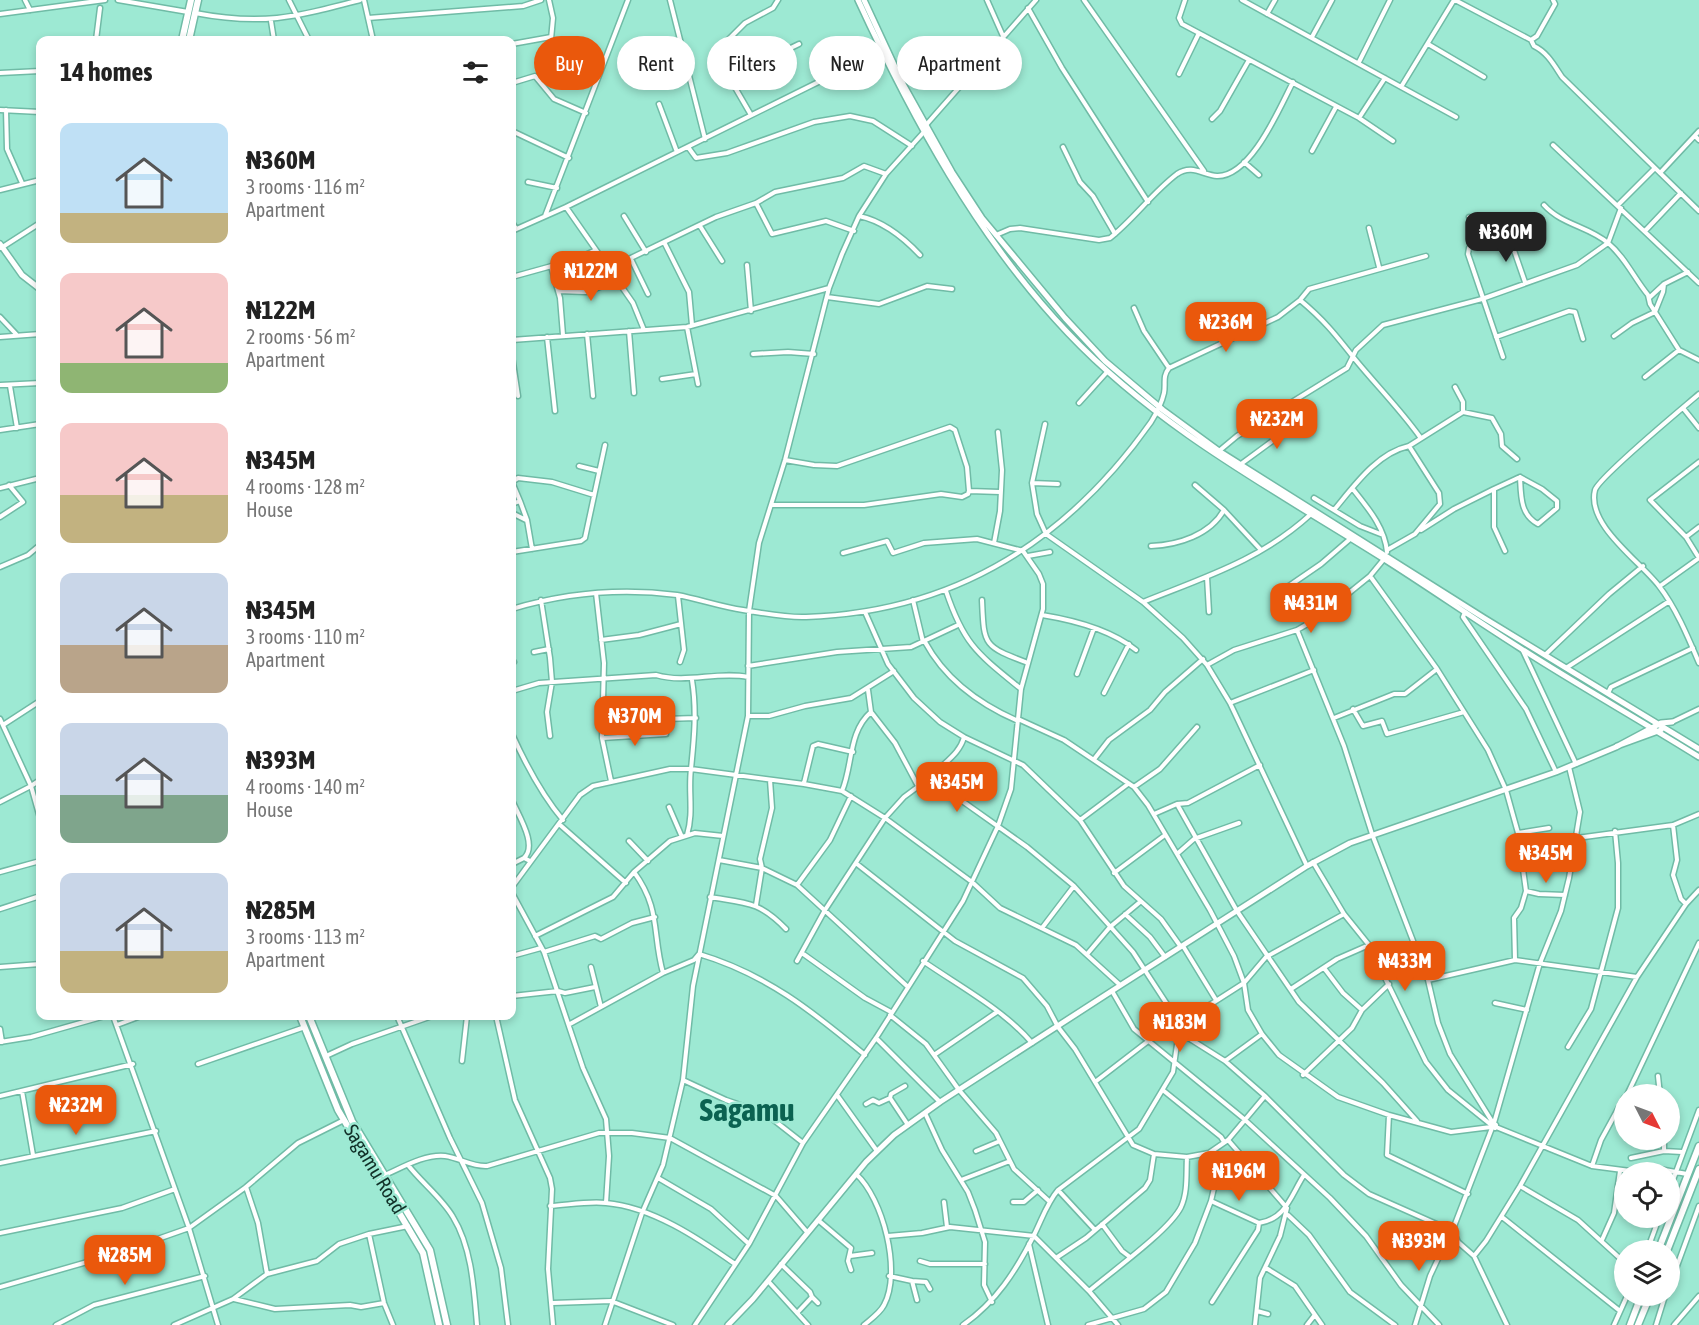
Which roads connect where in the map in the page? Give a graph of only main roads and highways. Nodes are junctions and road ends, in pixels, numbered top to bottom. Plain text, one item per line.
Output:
1 (191, 0) edge
2 (198, 0) edge
3 (858, 0) edge
4 (864, 0) edge
5 (192, 13) junction
6 (183, 36) edge
7 (189, 36) edge
8 (877, 36) edge
9 (878, 36) edge
10 (885, 52) edge
11 (885, 52) edge
12 (1, 246) edge
13 (36, 286) edge
14 (1386, 555) junction
15 (1640, 719) junction
16 (1661, 723) junction
17 (1653, 727) junction
18 (1667, 727) junction
19 (1659, 731) junction
20 (1644, 735) junction
21 (1667, 736) junction
22 (1699, 749) edge
23 (1699, 757) edge
24 (302, 1020) edge
25 (310, 1020) edge
26 (1698, 1150) edge
27 (1699, 1169) edge
28 (1662, 1240) edge
29 (1671, 1240) edge
30 (1637, 1306) edge
31 (1646, 1306) edge
32 (439, 1325) edge
33 (447, 1325) edge
34 (728, 1325) edge
35 (1630, 1325) edge
36 (1638, 1325) edge

1 - 5 highway
2 - 5 highway
3 - 8 main road
4 - 9 main road
5 - 6 highway
5 - 7 highway
10 - 14 main road
11 - 14 main road
12 - 13 main road
14 - 15 main road
14 - 16 main road
15 - 17 main road
15 - 20 main road
16 - 17 main road
16 - 18 main road
16 - 18 main road
17 - 19 main road
17 - 20 main road
18 - 19 main road
18 - 22 main road
19 - 20 main road
19 - 21 main road
20 - 21 main road
20 - 34 main road
21 - 23 main road
24 - 32 highway, Sagamu Road
25 - 33 highway, Sagamu Road
26 - 28 highway
27 - 29 highway
30 - 35 highway
31 - 36 highway

